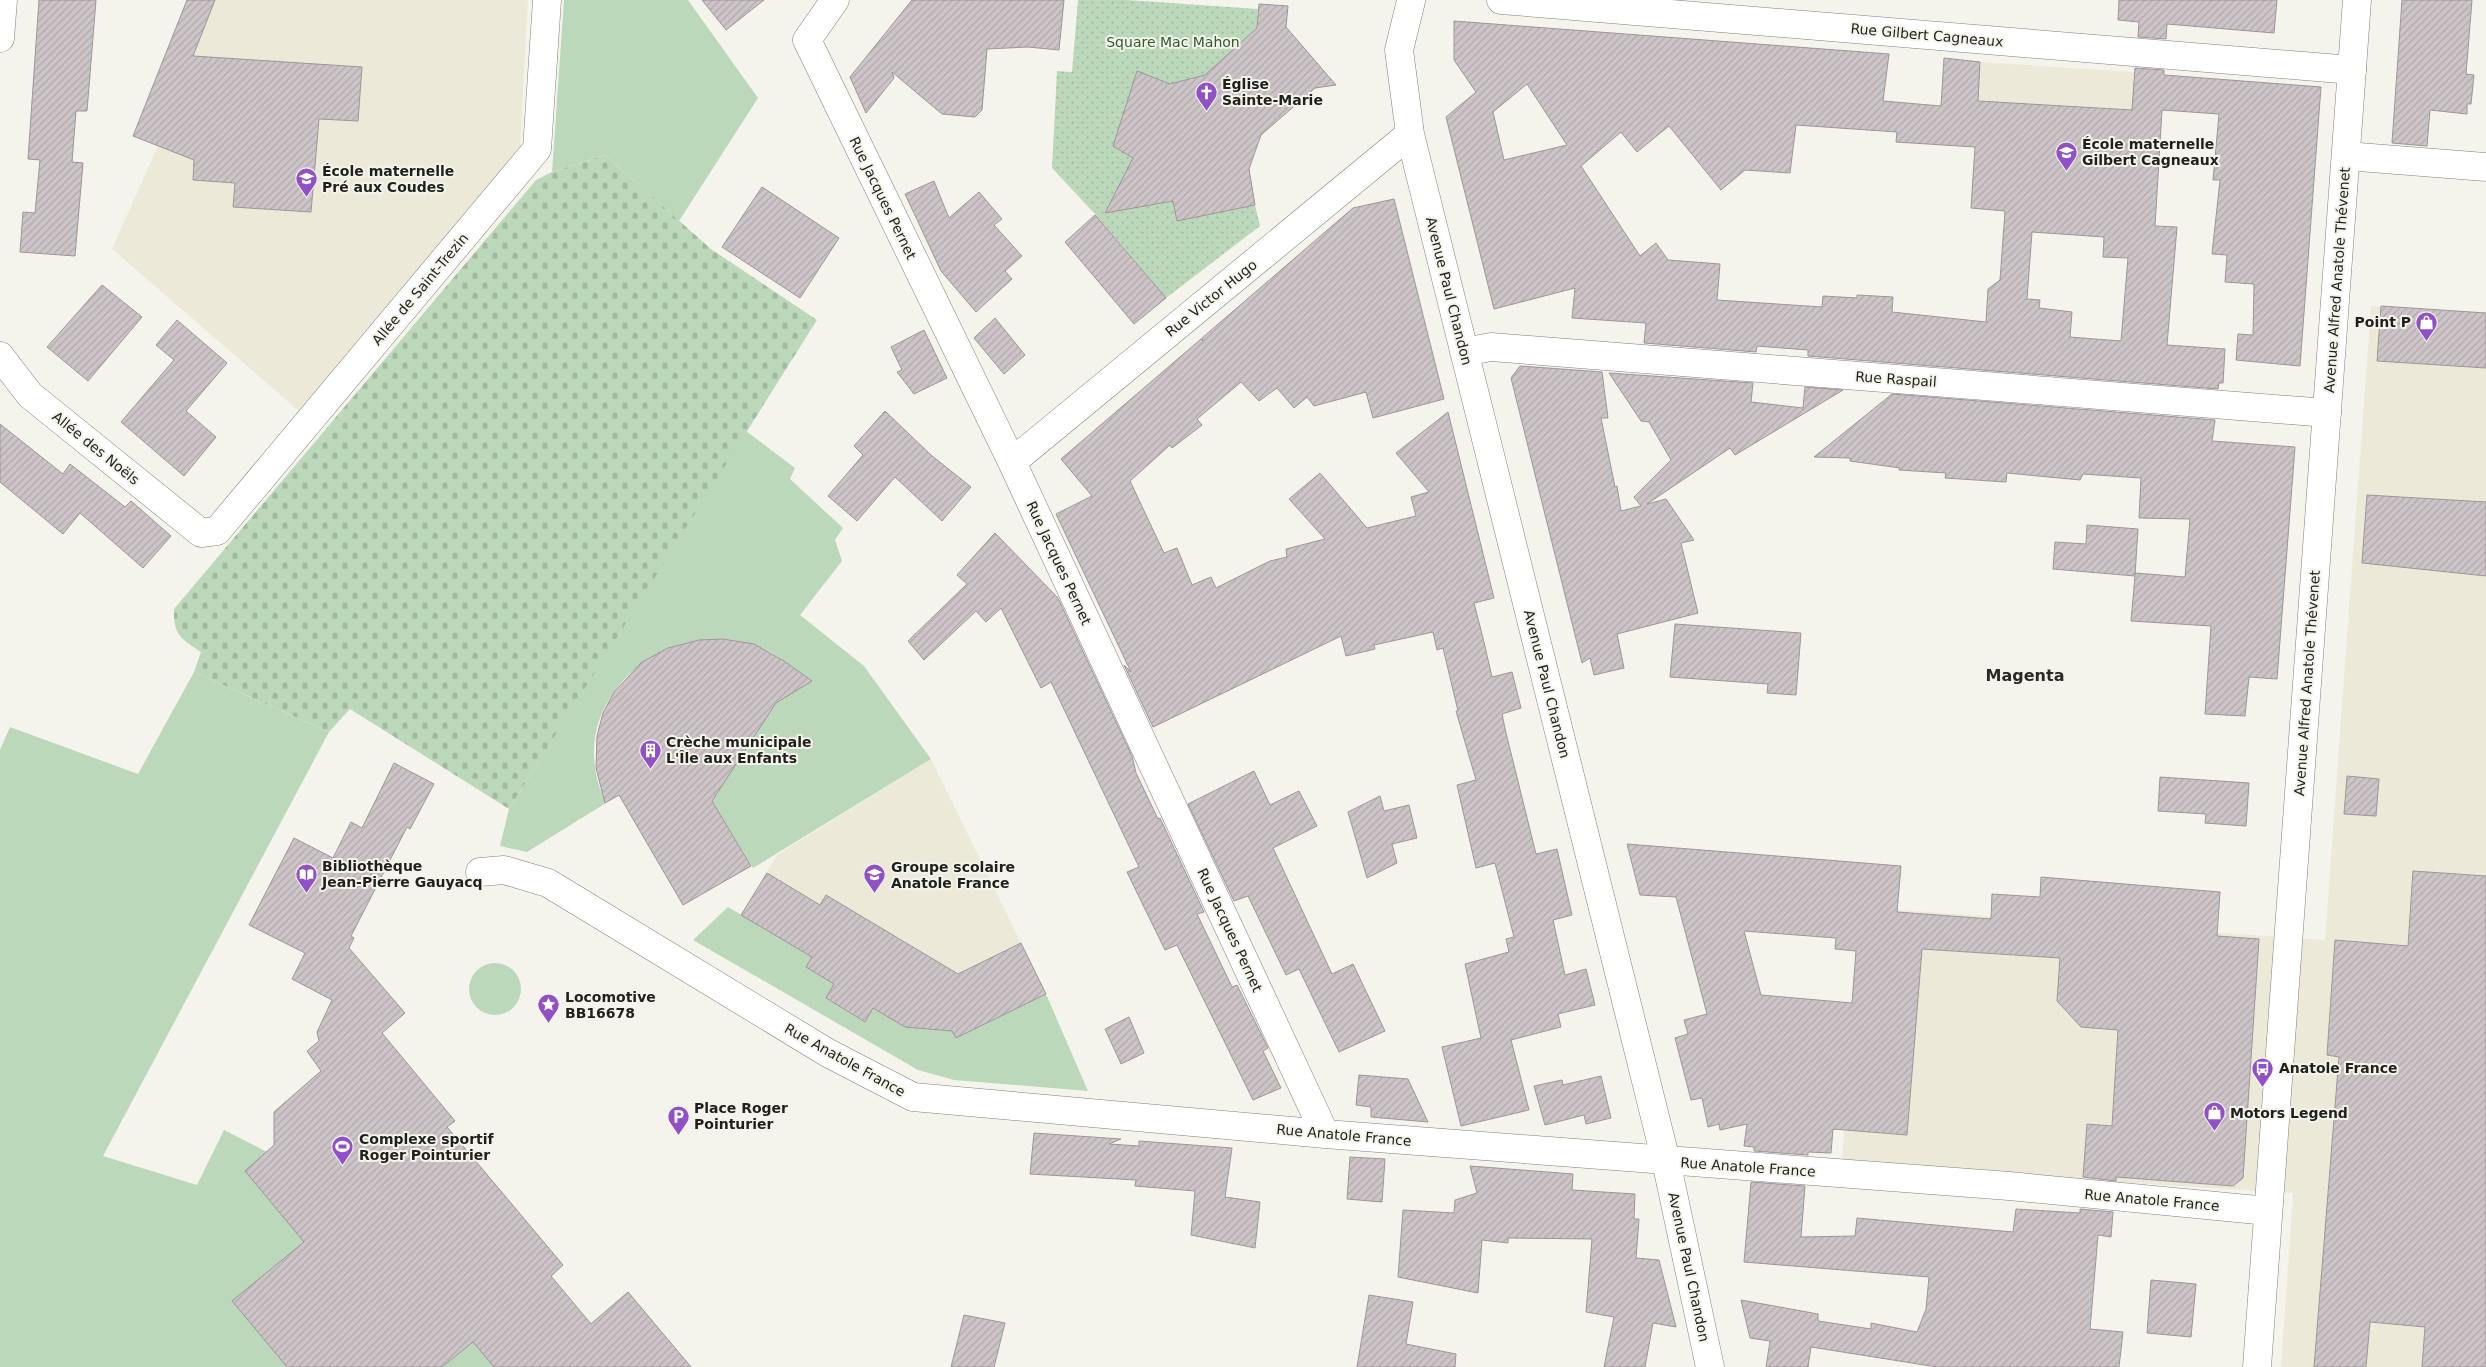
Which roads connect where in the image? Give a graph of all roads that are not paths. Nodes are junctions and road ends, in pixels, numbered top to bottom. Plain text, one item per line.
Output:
1 (3, 0) edge
2 (547, 0) edge
3 (835, 0) edge
4 (1416, 0) edge
5 (1501, 0) edge
6 (2357, 0) edge
7 (0, 38) edge
8 (2352, 70) junction
9 (1410, 134) junction
10 (2346, 156) junction
11 (2486, 167) edge
12 (1464, 352) junction
13 (0, 356) edge
14 (2327, 413) junction
15 (1012, 462) junction
16 (201, 533) joint
17 (480, 872) dead end
18 (1325, 1134) junction
19 (1666, 1161) junction
20 (2268, 1211) junction
21 (1710, 1367) edge
22 (2257, 1367) edge

1 - 7 street
2 - 16 street, Allée de Saint-Trezin
3 - 15 street, Rue Jacques Pernet
4 - 9 street, Avenue Paul Chandon
5 - 8 street, Rue Gilbert Cagneaux
6 - 8 street, Avenue Alfred Anatole Thévenet
8 - 10 street, Avenue Alfred Anatole Thévenet
9 - 12 street, Avenue Paul Chandon
9 - 15 street, Rue Victor Hugo
10 - 11 street
10 - 14 street, Avenue Alfred Anatole Thévenet
12 - 14 street, Rue Raspail
12 - 19 street, Avenue Paul Chandon
13 - 16 street, Allée des Noëls
14 - 20 street, Avenue Alfred Anatole Thévenet
15 - 18 street, Rue Jacques Pernet
17 - 18 street, Rue Anatole France
18 - 19 street, Rue Anatole France
19 - 20 street, Rue Anatole France
19 - 21 street, Avenue Paul Chandon
20 - 22 street, Avenue Alfred Anatole Thévenet

